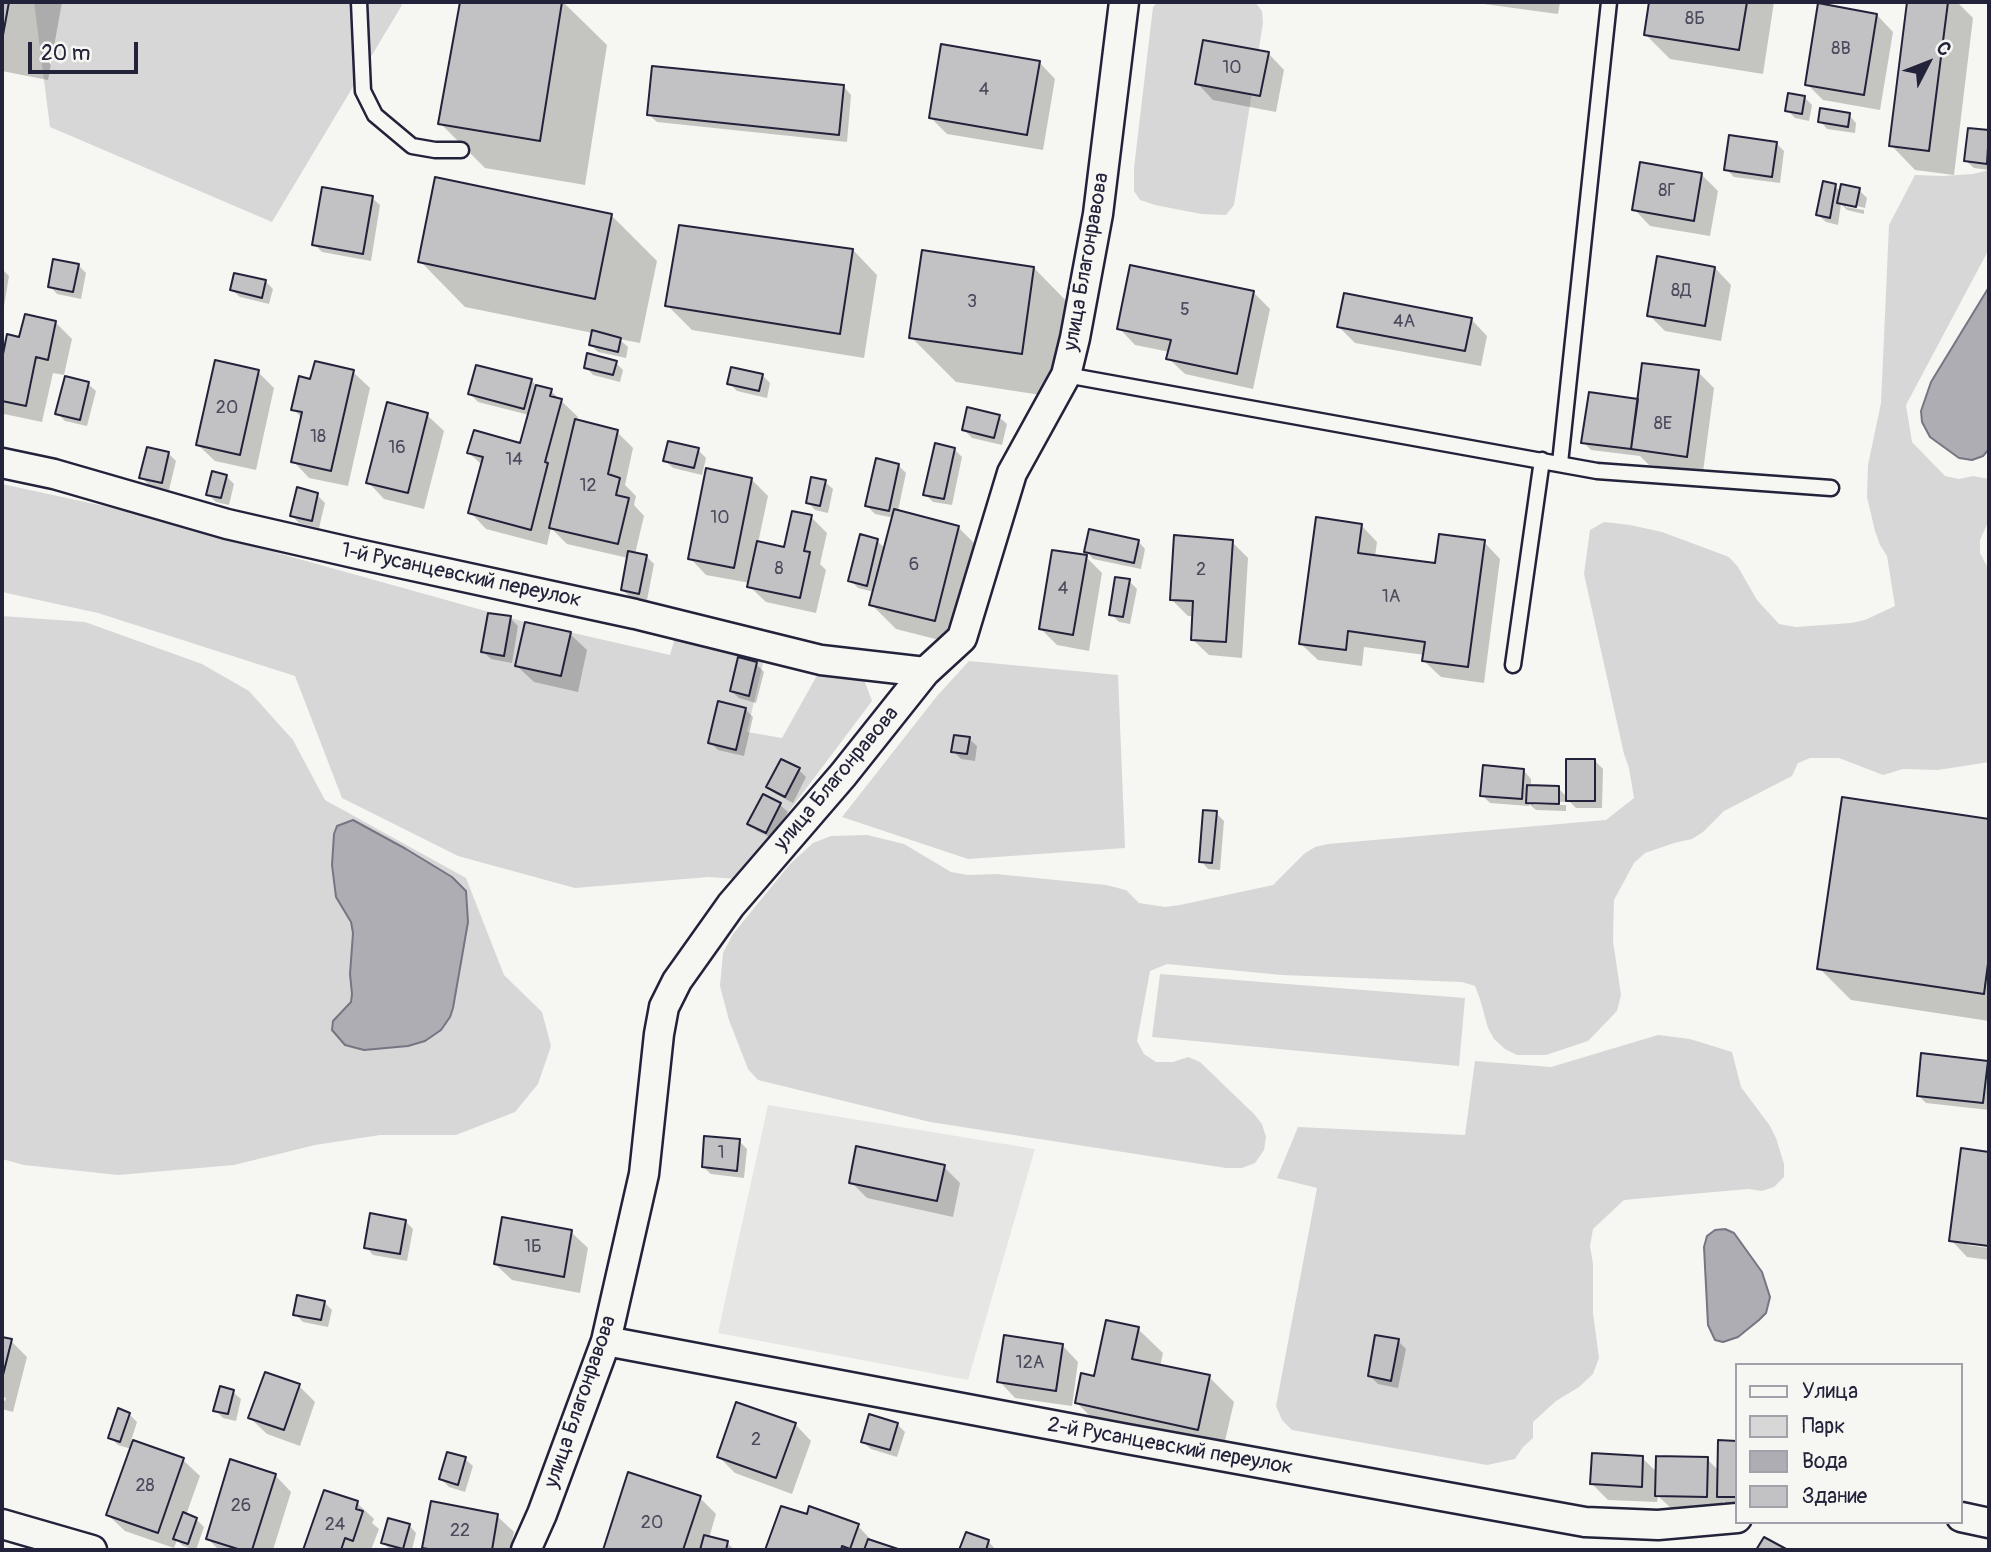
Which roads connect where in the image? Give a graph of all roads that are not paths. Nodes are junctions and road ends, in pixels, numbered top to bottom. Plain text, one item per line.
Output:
1 (359, 2) edge
2 (1124, 2) edge
3 (1609, 2) edge
4 (461, 150) dead end
5 (1066, 375) junction
6 (1542, 460) junction
7 (2, 463) edge
8 (1560, 463) junction
9 (1831, 488) dead end
10 (1513, 665) dead end
11 (925, 672) junction
12 (606, 1341) junction
13 (1963, 1517) edge
14 (1736, 1518) edge
15 (1989, 1523) edge
16 (2, 1524) edge
17 (92, 1550) edge
18 (526, 1550) edge

1 - 4 lane
2 - 5 street, улица Благонравова
3 - 8 lane
5 - 6 lane
5 - 11 street, улица Благонравова
6 - 8 lane
6 - 10 lane
7 - 11 street, 1-й Русанцевский переулок
8 - 9 lane
11 - 12 street, улица Благонравова
12 - 14 street, 2-й Русанцевский переулок
12 - 18 street, улица Благонравова
13 - 15 street
16 - 17 street

